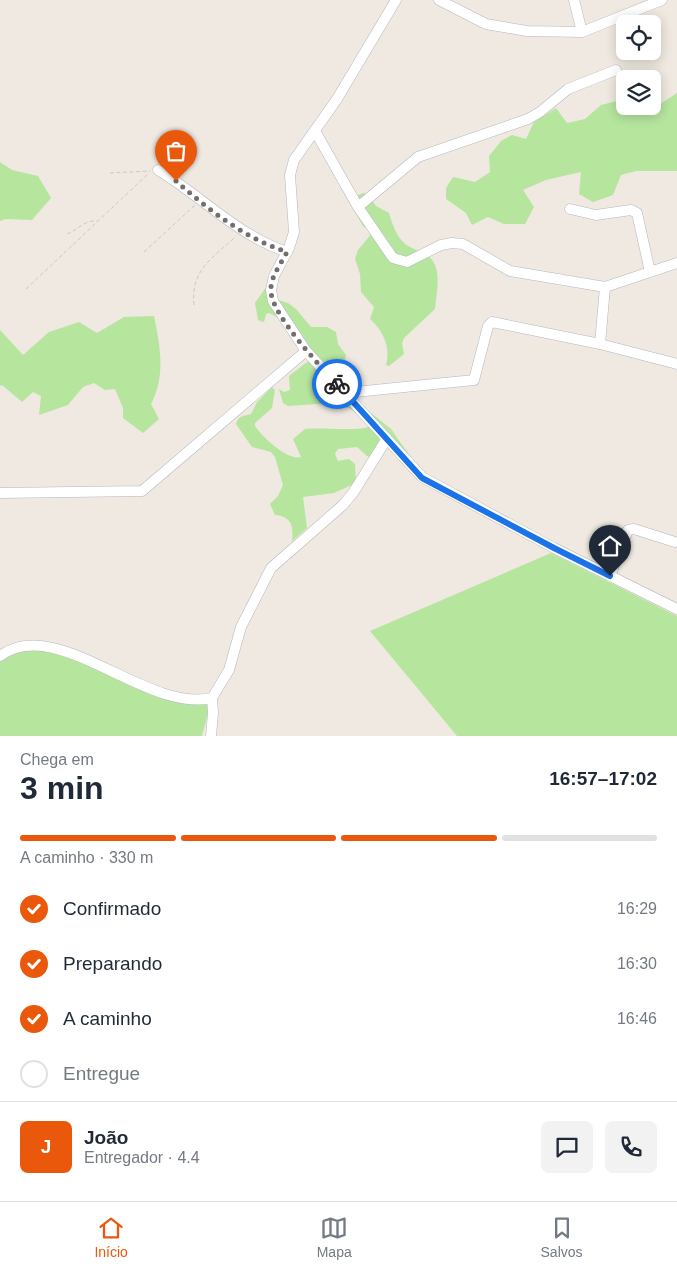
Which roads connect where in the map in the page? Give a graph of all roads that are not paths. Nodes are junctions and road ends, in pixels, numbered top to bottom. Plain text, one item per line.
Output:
1 (396, 0) edge
2 (440, 0) edge
3 (574, 0) edge
4 (662, 0) edge
5 (582, 32) junction
6 (616, 70) dead end
7 (315, 131) junction
8 (158, 170) dead end
9 (358, 207) junction
10 (570, 209) dead end
11 (287, 252) junction
12 (677, 263) edge
13 (650, 272) junction
14 (605, 287) junction
15 (600, 344) junction
16 (306, 351) junction
17 (677, 364) edge
18 (345, 393) junction
19 (386, 440) junction
20 (0, 493) edge
21 (675, 542) dead end
22 (610, 576) junction
23 (677, 609) edge
24 (0, 656) edge
25 (212, 698) junction
26 (211, 736) edge

1 - 7 street
2 - 5 street
3 - 5 street
4 - 5 street
6 - 9 street
7 - 9 street
7 - 11 street
8 - 11 street
9 - 14 street
10 - 13 street
11 - 16 street
12 - 13 street
13 - 14 street
14 - 15 street
15 - 17 street
15 - 18 street
16 - 18 street
16 - 20 street
18 - 19 street
19 - 22 street
19 - 25 street
21 - 22 street
22 - 23 street
24 - 25 street
25 - 26 street

